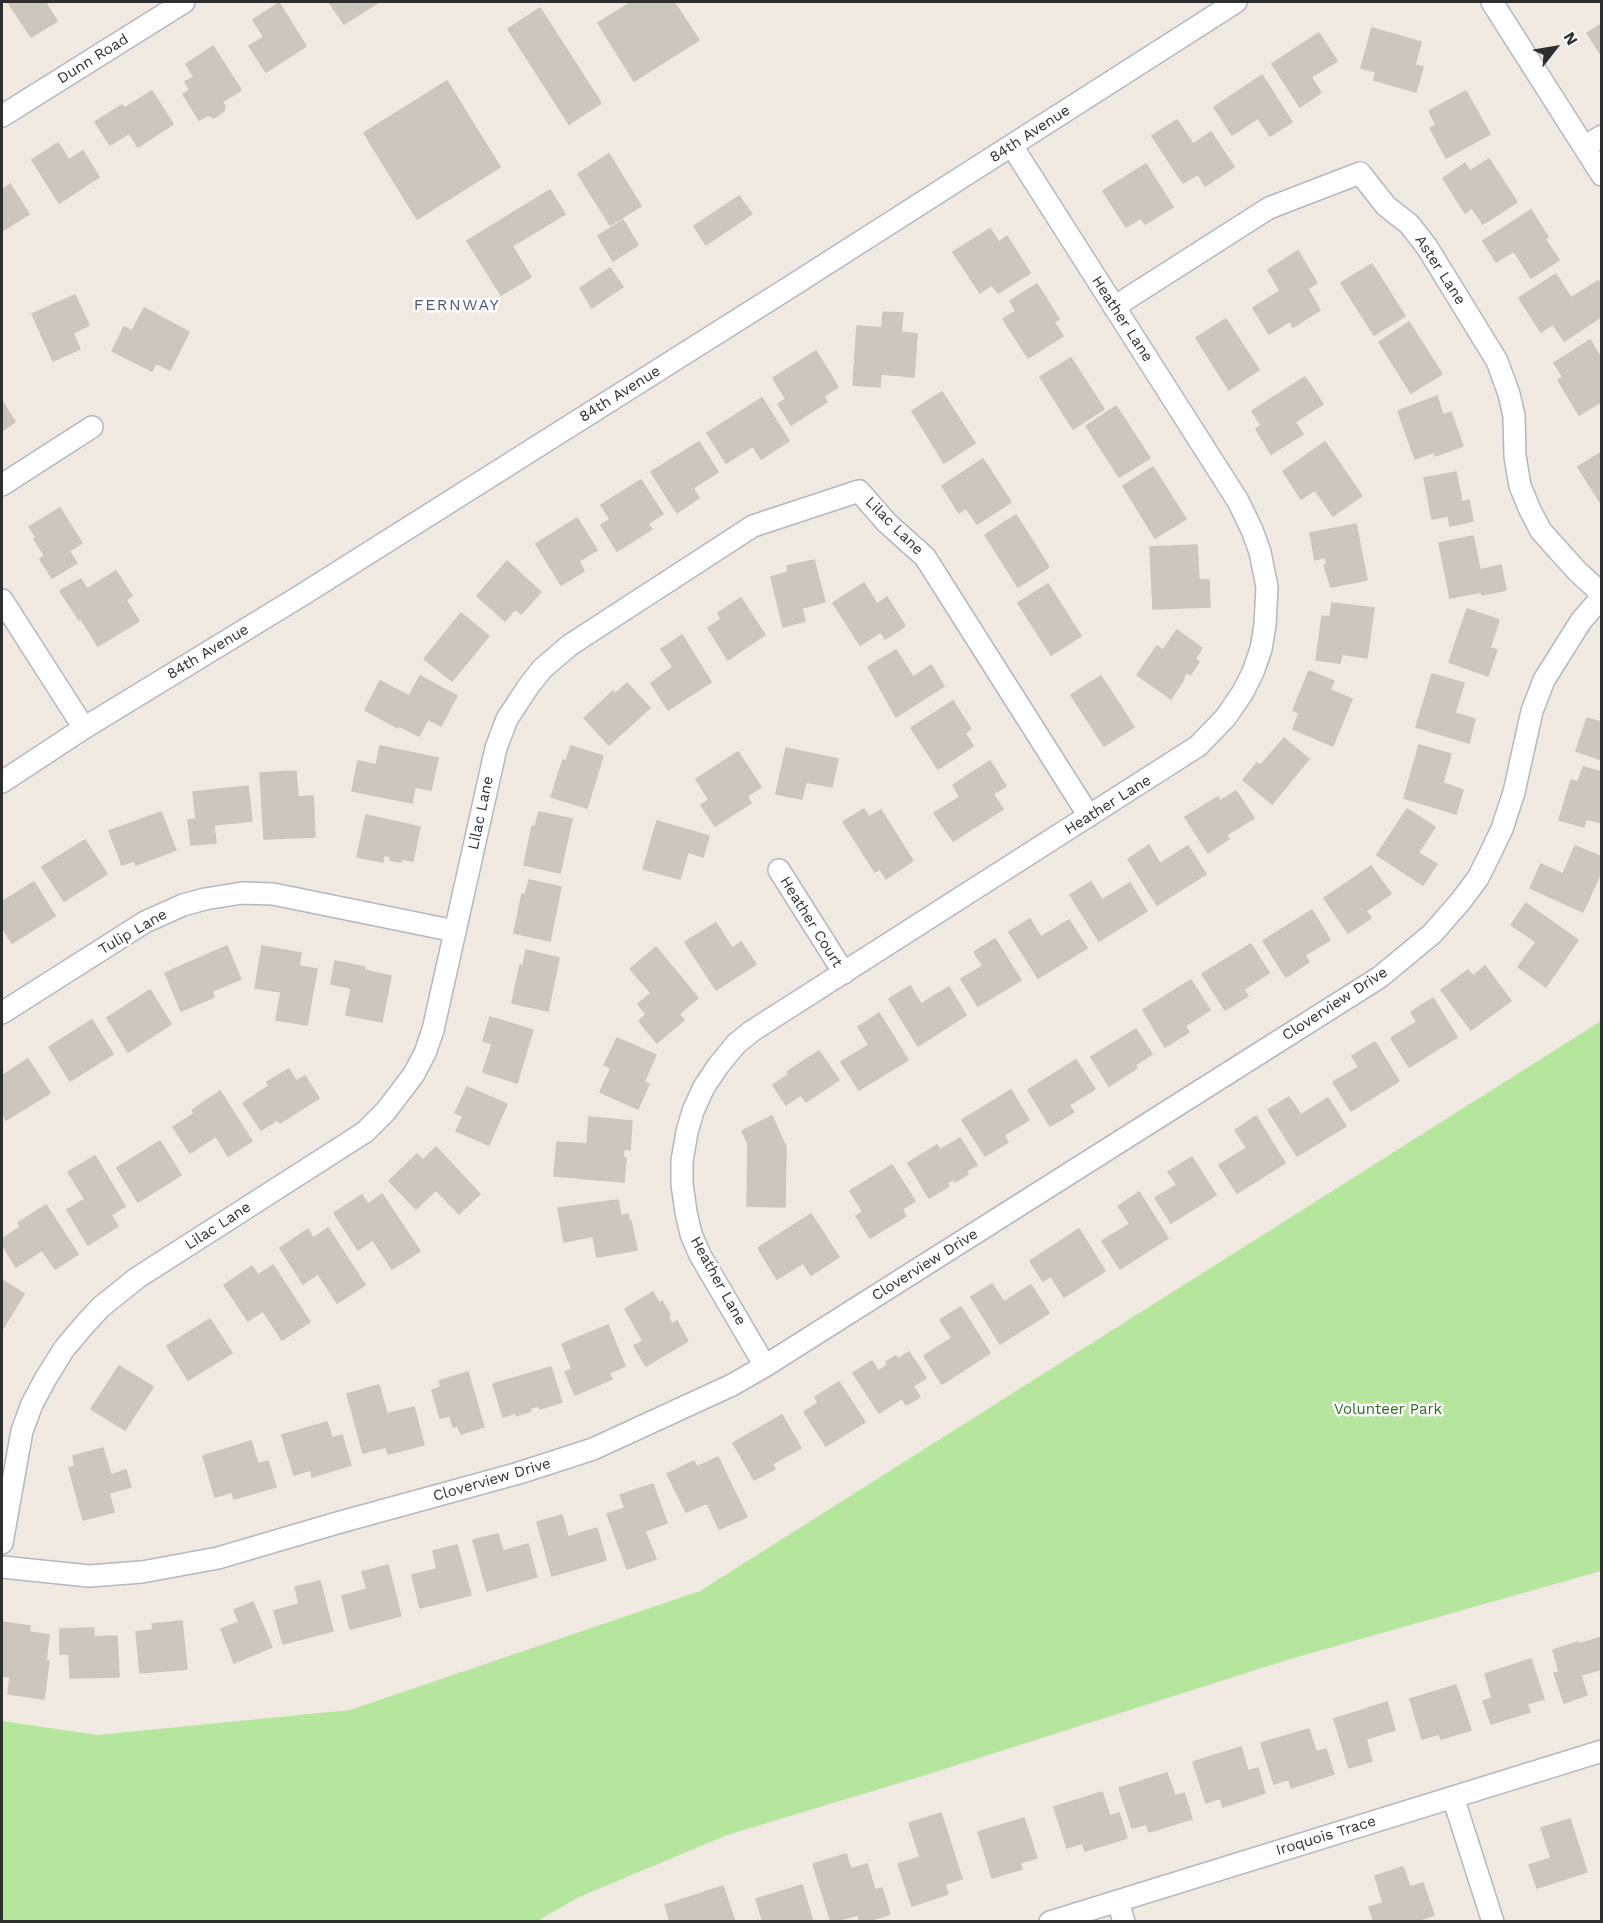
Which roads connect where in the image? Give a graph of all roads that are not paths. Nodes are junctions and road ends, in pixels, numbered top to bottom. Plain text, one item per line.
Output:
1 (184, 2) edge
2 (1236, 2) edge
3 (1492, 2) edge
4 (2, 116) edge
5 (1593, 141) edge
6 (1012, 146) junction
7 (1602, 175) edge
8 (1114, 308) junction
9 (92, 428) dead end
10 (2, 485) edge
11 (1602, 596) edge
12 (2, 600) edge
13 (84, 728) junction
14 (2, 782) edge
15 (1089, 816) junction
16 (779, 870) dead end
17 (455, 931) junction
18 (844, 973) junction
19 (2, 1013) edge
20 (765, 1366) junction
21 (2, 1543) edge
22 (2, 1568) edge
23 (1602, 1751) edge
24 (1453, 1797) junction
25 (1118, 1900) junction
26 (1050, 1922) edge
27 (1124, 1922) edge
28 (1493, 1922) edge

1 - 4 street, Dunn Road
2 - 6 street, 84th Avenue
3 - 5 street
5 - 7 street
6 - 8 street, Heather Lane
6 - 13 street, 84th Avenue
8 - 11 street, Aster Lane
8 - 15 street, Heather Lane
9 - 10 street
11 - 20 street, Cloverview Drive
12 - 13 street
13 - 14 street, 84th Avenue
15 - 17 street, Lilac Lane
15 - 18 street, Heather Lane
16 - 18 street, Heather Court
17 - 19 street, Tulip Lane
17 - 21 street, Lilac Lane
18 - 20 street, Heather Lane
20 - 22 street, Cloverview Drive
23 - 24 street, Iroquois Trace
24 - 25 street, Iroquois Trace
24 - 28 street
25 - 26 street, Iroquois Trace
25 - 27 street

